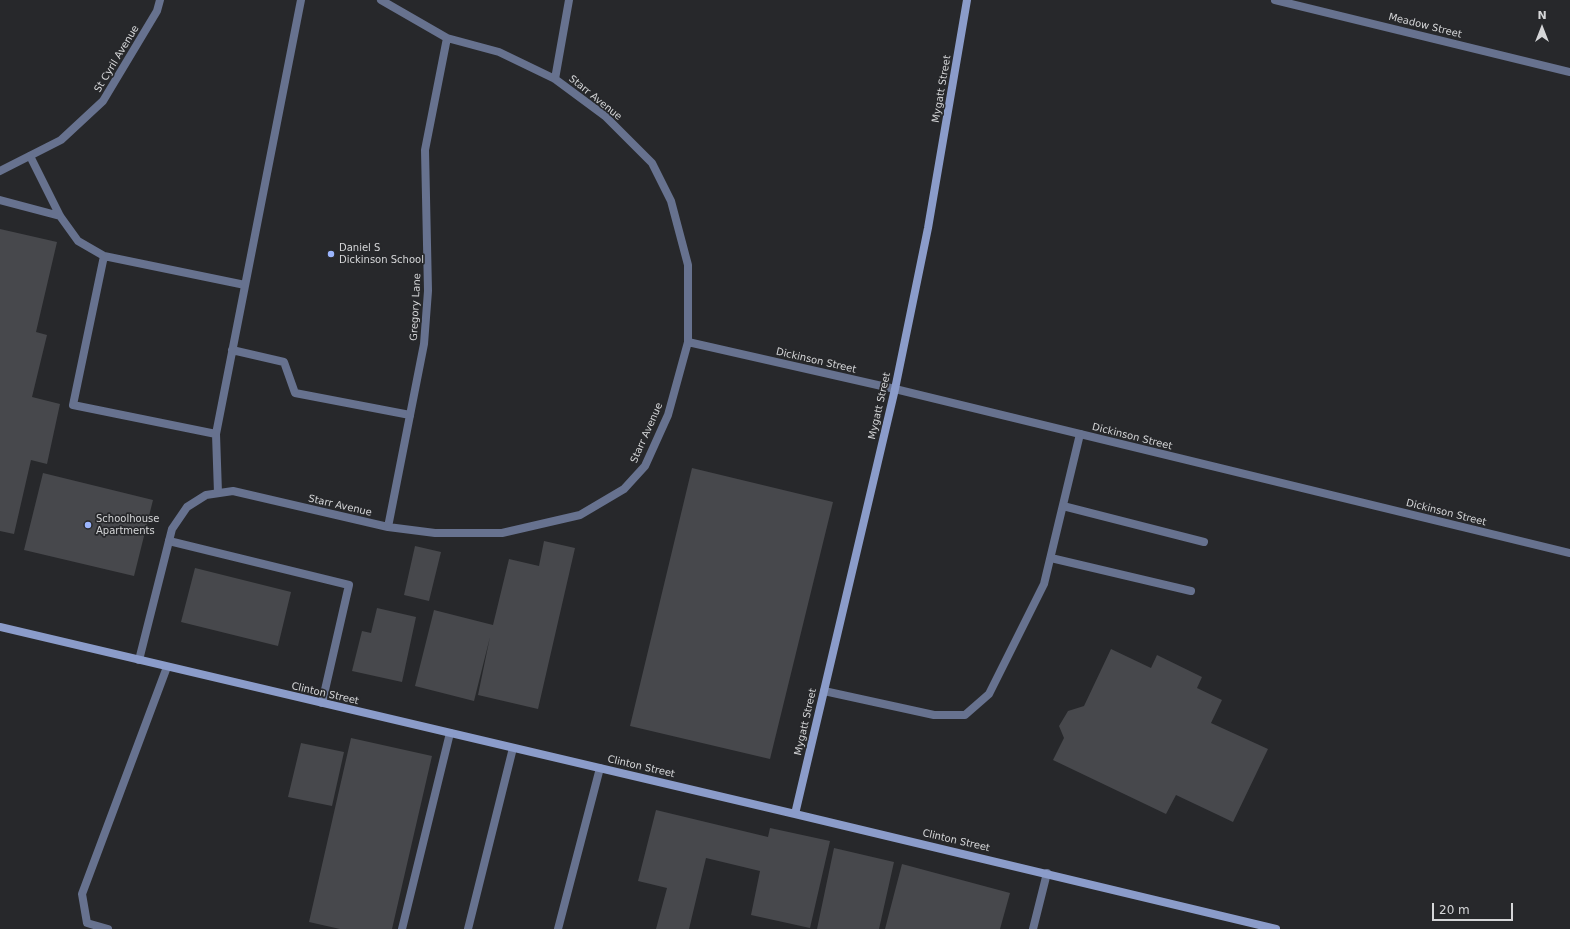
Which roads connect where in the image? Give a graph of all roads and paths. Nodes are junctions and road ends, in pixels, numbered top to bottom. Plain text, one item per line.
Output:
1 (160, 0) edge
2 (301, 0) edge
3 (381, 0) edge
4 (569, 0) edge
5 (968, 0) edge
6 (1275, 0) edge
7 (447, 38) junction
8 (1570, 72) edge
9 (555, 79) junction
10 (30, 156) junction
11 (0, 171) edge
12 (0, 200) edge
13 (60, 216) junction
14 (104, 256) junction
15 (245, 285) junction
16 (688, 342) junction
17 (232, 350) junction
18 (895, 389) junction
19 (410, 415) junction
20 (216, 434) junction
21 (1080, 434) junction
22 (218, 493) junction
23 (1063, 506) junction
24 (388, 527) junction
25 (169, 541) junction
26 (1204, 542) dead end
27 (1570, 553) edge
28 (1051, 558) junction
29 (1191, 591) dead end
30 (0, 627) edge
31 (139, 660) junction
32 (167, 667) junction
33 (824, 691) junction
34 (322, 703) junction
35 (450, 733) junction
36 (513, 748) junction
37 (600, 768) junction
38 (795, 814) junction
39 (1047, 873) junction
40 (108, 929) edge
41 (402, 929) edge
42 (468, 929) edge
43 (558, 929) edge
44 (1033, 929) edge
45 (1276, 929) edge

1 - 10 street, St Cyril Avenue
2 - 15 street
3 - 7 street, Starr Avenue
4 - 9 street
5 - 18 street, Mygatt Street
6 - 8 street, Meadow Street
7 - 9 street, Starr Avenue
7 - 19 street, Gregory Lane
9 - 16 street, Starr Avenue
10 - 11 street, St Cyril Avenue
10 - 13 street
12 - 13 street
13 - 14 street
14 - 15 street
14 - 20 street
15 - 17 street
16 - 18 street, Dickinson Street
16 - 24 street, Starr Avenue
17 - 19 street
17 - 20 street
18 - 21 street, Dickinson Street
18 - 33 street, Mygatt Street
19 - 24 street, Gregory Lane
20 - 22 street
21 - 23 street
21 - 27 street, Dickinson Street
22 - 24 street, Starr Avenue
22 - 25 street, Starr Avenue
23 - 26 street
23 - 28 street
25 - 31 street, Starr Avenue
25 - 34 street
28 - 29 street
28 - 33 street
30 - 31 street, Clinton Street
31 - 32 street, Clinton Street
32 - 34 street, Clinton Street
32 - 40 street
33 - 38 street, Mygatt Street
34 - 35 street, Clinton Street
35 - 36 street, Clinton Street
35 - 41 street
36 - 37 street, Clinton Street
36 - 42 street
37 - 38 street, Clinton Street
37 - 43 street
38 - 39 street, Clinton Street
39 - 44 street
39 - 45 street, Clinton Street

